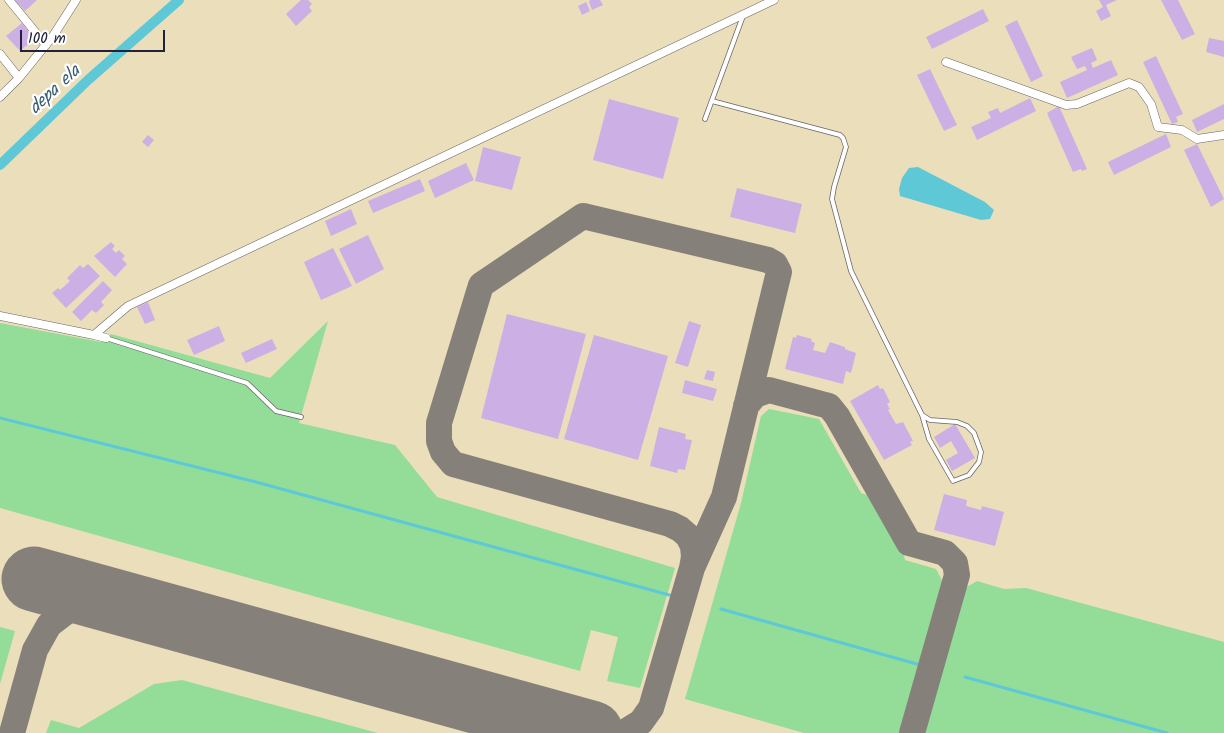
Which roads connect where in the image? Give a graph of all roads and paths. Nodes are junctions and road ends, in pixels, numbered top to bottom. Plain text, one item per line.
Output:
1 (9, 0) edge
2 (76, 0) edge
3 (774, 0) edge
4 (744, 14) junction
5 (46, 45) junction
6 (0, 54) edge
7 (946, 62) dead end
8 (19, 78) junction
9 (0, 97) edge
10 (712, 101) junction
11 (704, 119) dead end
12 (1224, 135) edge
13 (0, 316) edge
14 (94, 335) junction
15 (106, 338) joint
16 (922, 415) junction
17 (301, 417) dead end

1 - 5 street
2 - 5 street
3 - 4 street
4 - 10 lane
4 - 14 street
5 - 8 street
6 - 8 street
7 - 12 street
8 - 9 street
10 - 11 lane
10 - 16 lane
13 - 14 street
14 - 15 street
15 - 17 lane
16 - 16 lane

